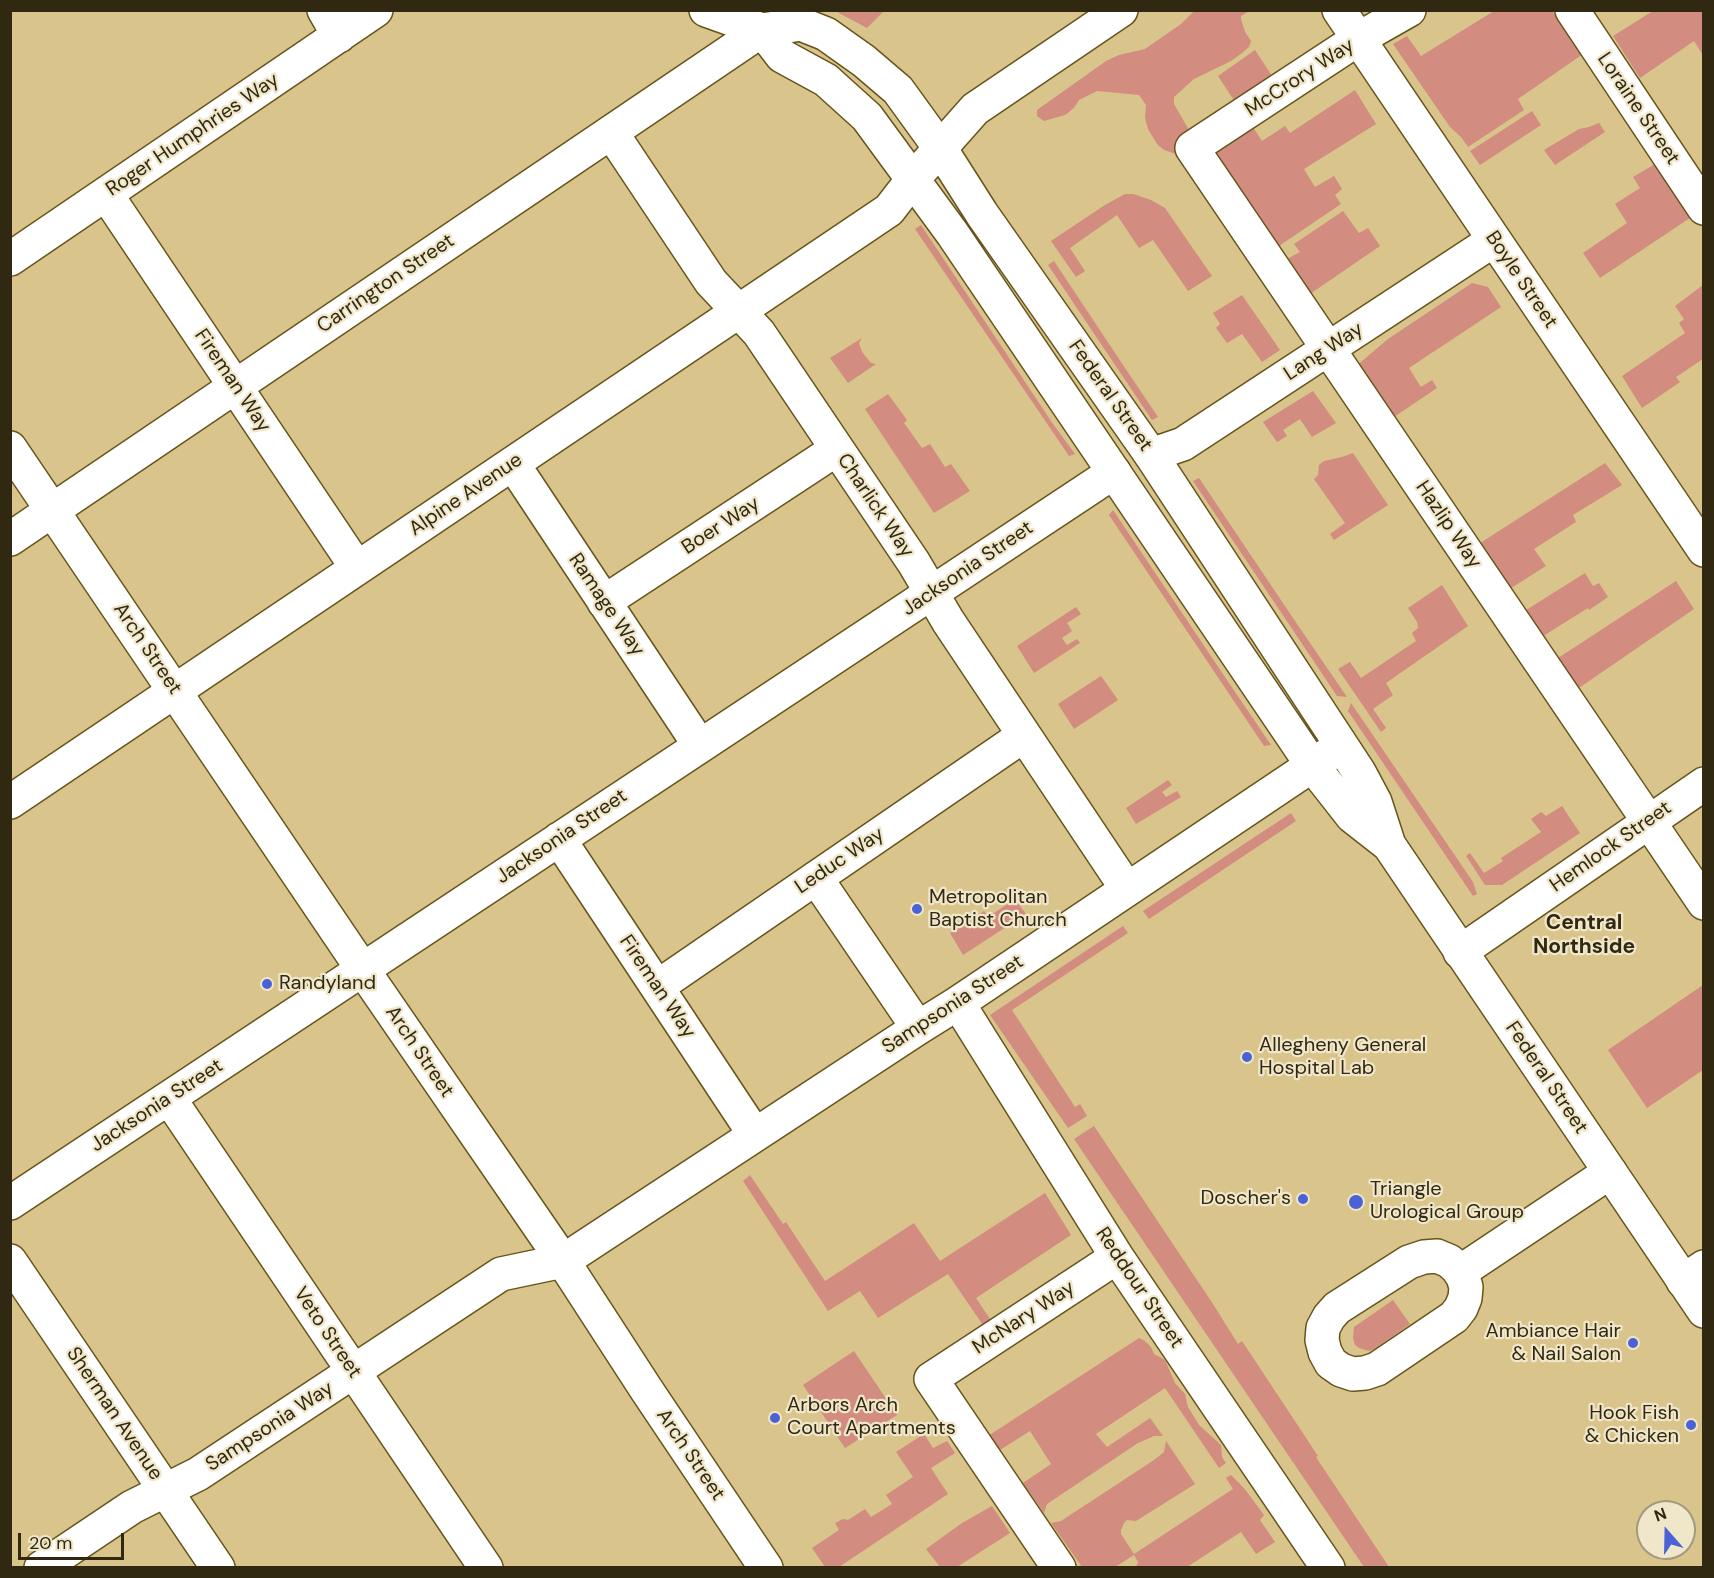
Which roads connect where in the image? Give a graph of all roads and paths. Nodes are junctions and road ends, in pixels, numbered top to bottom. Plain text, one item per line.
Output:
1 (376, 10) edge
2 (706, 10) edge
3 (1121, 10) edge
4 (1339, 10) edge
5 (1409, 10) edge
6 (1572, 10) edge
7 (332, 23) edge
8 (762, 30) junction
9 (1358, 39) junction
10 (611, 132) junction
11 (940, 148) junction
12 (1192, 148) joint
13 (913, 179) junction
14 (106, 194) junction
15 (1704, 208) edge
16 (1494, 240) junction
17 (10, 259) edge
18 (739, 311) junction
19 (1329, 349) junction
20 (235, 387) junction
21 (10, 448) edge
22 (837, 449) junction
23 (1151, 455) junction
24 (513, 464) junction
25 (1114, 472) junction
26 (53, 510) junction
27 (10, 539) edge
28 (1704, 550) edge
29 (357, 568) junction
30 (932, 593) junction
31 (604, 602) junction
32 (175, 691) junction
33 (1023, 736) junction
34 (700, 746) junction
35 (1341, 746) junction
36 (1312, 765) junction
37 (1704, 784) edge
38 (10, 802) edge
39 (1649, 821) junction
40 (559, 839) junction
41 (1389, 845) junction
42 (816, 878) junction
43 (1127, 890) junction
44 (1704, 903) edge
45 (1460, 952) junction
46 (363, 970) junction
47 (657, 987) junction
48 (958, 1003) junction
49 (918, 1028) junction
50 (169, 1098) junction
51 (755, 1135) junction
52 (1610, 1172) junction
53 (10, 1203) edge
54 (1117, 1257) junction
55 (10, 1261) edge
56 (563, 1261) junction
57 (1460, 1272) dead end
58 (1693, 1274) edge
59 (1704, 1311) edge
60 (354, 1371) junction
61 (165, 1490) junction
62 (41, 1568) edge
63 (218, 1568) edge
64 (486, 1568) edge
65 (766, 1568) edge
66 (1059, 1568) edge
67 (1328, 1568) edge

1 - 7 street, Roger Humphries Way
2 - 8 street, Federal Street
3 - 11 street, Alpine Avenue
4 - 9 street, Boyle Street
5 - 9 street, McCrory Way
6 - 15 street, Loraine Street
7 - 14 street, Roger Humphries Way
8 - 10 street, Carrington Street
8 - 11 street, Federal Street
8 - 13 street, Federal Street
9 - 12 street, McCrory Way
9 - 16 street, Boyle Street
10 - 18 street, Charlick Way
10 - 20 street, Carrington Street
11 - 13 street, Alpine Avenue
11 - 23 street, Federal Street
12 - 19 street, Hazlip Way
13 - 18 street, Alpine Avenue
13 - 25 street, Federal Street
14 - 17 street, Roger Humphries Way
14 - 20 street, Fireman Way
16 - 19 street, Lang Way
16 - 28 street, Boyle Street
18 - 22 street, Charlick Way
18 - 24 street, Alpine Avenue
19 - 23 street, Lang Way
19 - 39 street, Hazlip Way
20 - 26 street, Carrington Street
20 - 29 street, Fireman Way
21 - 26 street, Arch Street
22 - 30 street, Charlick Way
22 - 31 street, Boer Way
23 - 25 street, Lang Way
23 - 35 street, Federal Street
24 - 29 street, Alpine Avenue
24 - 31 street, Ramage Way
25 - 30 street, Jacksonia Street
25 - 36 street, Federal Street
26 - 27 street, Carrington Street
26 - 32 street, Arch Street
29 - 32 street, Alpine Avenue
30 - 33 street, Charlick Way
30 - 34 street, Jacksonia Street
31 - 34 street, Ramage Way
32 - 38 street, Alpine Avenue
32 - 46 street, Arch Street
33 - 42 street, Leduc Way
33 - 43 street, Charlick Way
34 - 40 street, Jacksonia Street
35 - 36 street, Sampsonia Street
35 - 41 street, Federal Street
36 - 41 street, Federal Street
36 - 43 street, Sampsonia Street
37 - 39 street, Hemlock Street
39 - 44 street, Hazlip Way
39 - 45 street, Hemlock Street
40 - 46 street, Jacksonia Street
40 - 47 street, Fireman Way
41 - 45 street, Federal Street
42 - 47 street, Leduc Way
42 - 49 street
43 - 48 street, Sampsonia Street
45 - 52 street, Federal Street
46 - 50 street, Jacksonia Street
46 - 56 street, Arch Street
47 - 51 street, Fireman Way
48 - 49 street, Sampsonia Street
48 - 54 street, Reddour Street
49 - 51 street, Sampsonia Street
50 - 53 street, Jacksonia Street
50 - 60 street, Veto Street
51 - 56 street, Sampsonia Street
52 - 57 street
52 - 58 street, Federal Street
54 - 66 street, McNary Way
54 - 67 street, Reddour Street
55 - 61 street, Sherman Avenue
56 - 60 street, Sampsonia Way
56 - 65 street, Arch Street
58 - 59 street, Federal Street
60 - 61 street, Sampsonia Way
60 - 64 street, Veto Street
61 - 62 street, Sampsonia Way
61 - 63 street, Sherman Avenue

